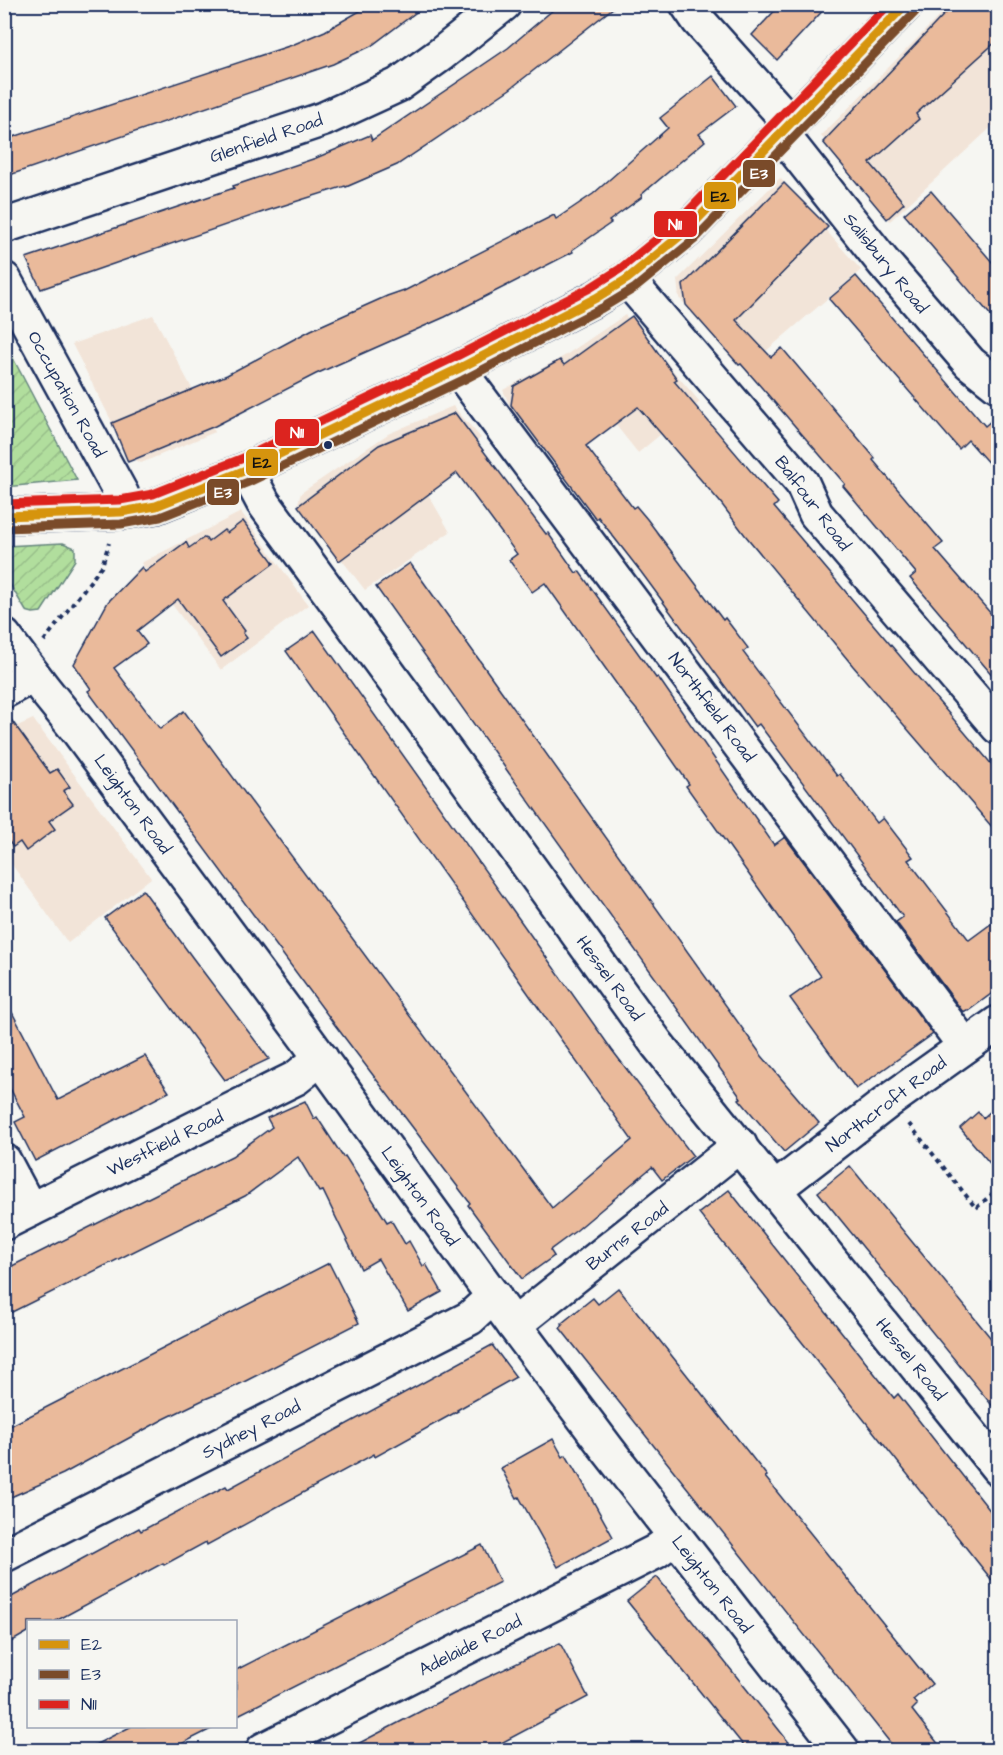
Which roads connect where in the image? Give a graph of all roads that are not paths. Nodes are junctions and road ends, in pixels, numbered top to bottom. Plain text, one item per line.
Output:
1 (504, 4) edge
2 (906, 4) edge
3 (687, 5) edge
4 (785, 128) junction
5 (4, 226) edge
6 (4, 279) edge
7 (627, 279) junction
8 (458, 369) junction
9 (999, 385) edge
10 (246, 470) junction
11 (121, 512) junction
12 (4, 516) edge
13 (4, 636) edge
14 (28, 669) junction
15 (4, 691) edge
16 (999, 726) edge
17 (999, 1023) edge
18 (965, 1046) junction
19 (321, 1058) junction
20 (740, 1146) junction
21 (4, 1161) edge
22 (775, 1189) junction
23 (17, 1216) edge
24 (494, 1296) junction
25 (514, 1325) junction
26 (999, 1468) edge
27 (676, 1537) junction
28 (4, 1556) edge
29 (263, 1750) edge
30 (842, 1750) edge

1 - 5 street, Glenfield Road
2 - 4 main road
3 - 4 street, Salisbury Road
4 - 7 main road
4 - 9 street, Salisbury Road
6 - 11 street, Occupation Road
7 - 8 main road
7 - 16 street, Balfour Road
8 - 10 main road
8 - 18 street, Northfield Road
10 - 11 main road
10 - 20 street, Hessel Road
11 - 12 main road
13 - 14 street, Leighton Road
14 - 15 street
14 - 19 street, Leighton Road
17 - 18 street, Northcroft Road
18 - 22 street, Northcroft Road
19 - 23 street, Westfield Road
19 - 24 street, Leighton Road
20 - 22 street, Hessel Road
20 - 25 street, Burns Road
21 - 23 street
22 - 26 street, Hessel Road
24 - 25 street, Leighton Road
24 - 28 street, Sydney Road
25 - 27 street, Leighton Road
27 - 29 street, Adelaide Road
27 - 30 street, Leighton Road

